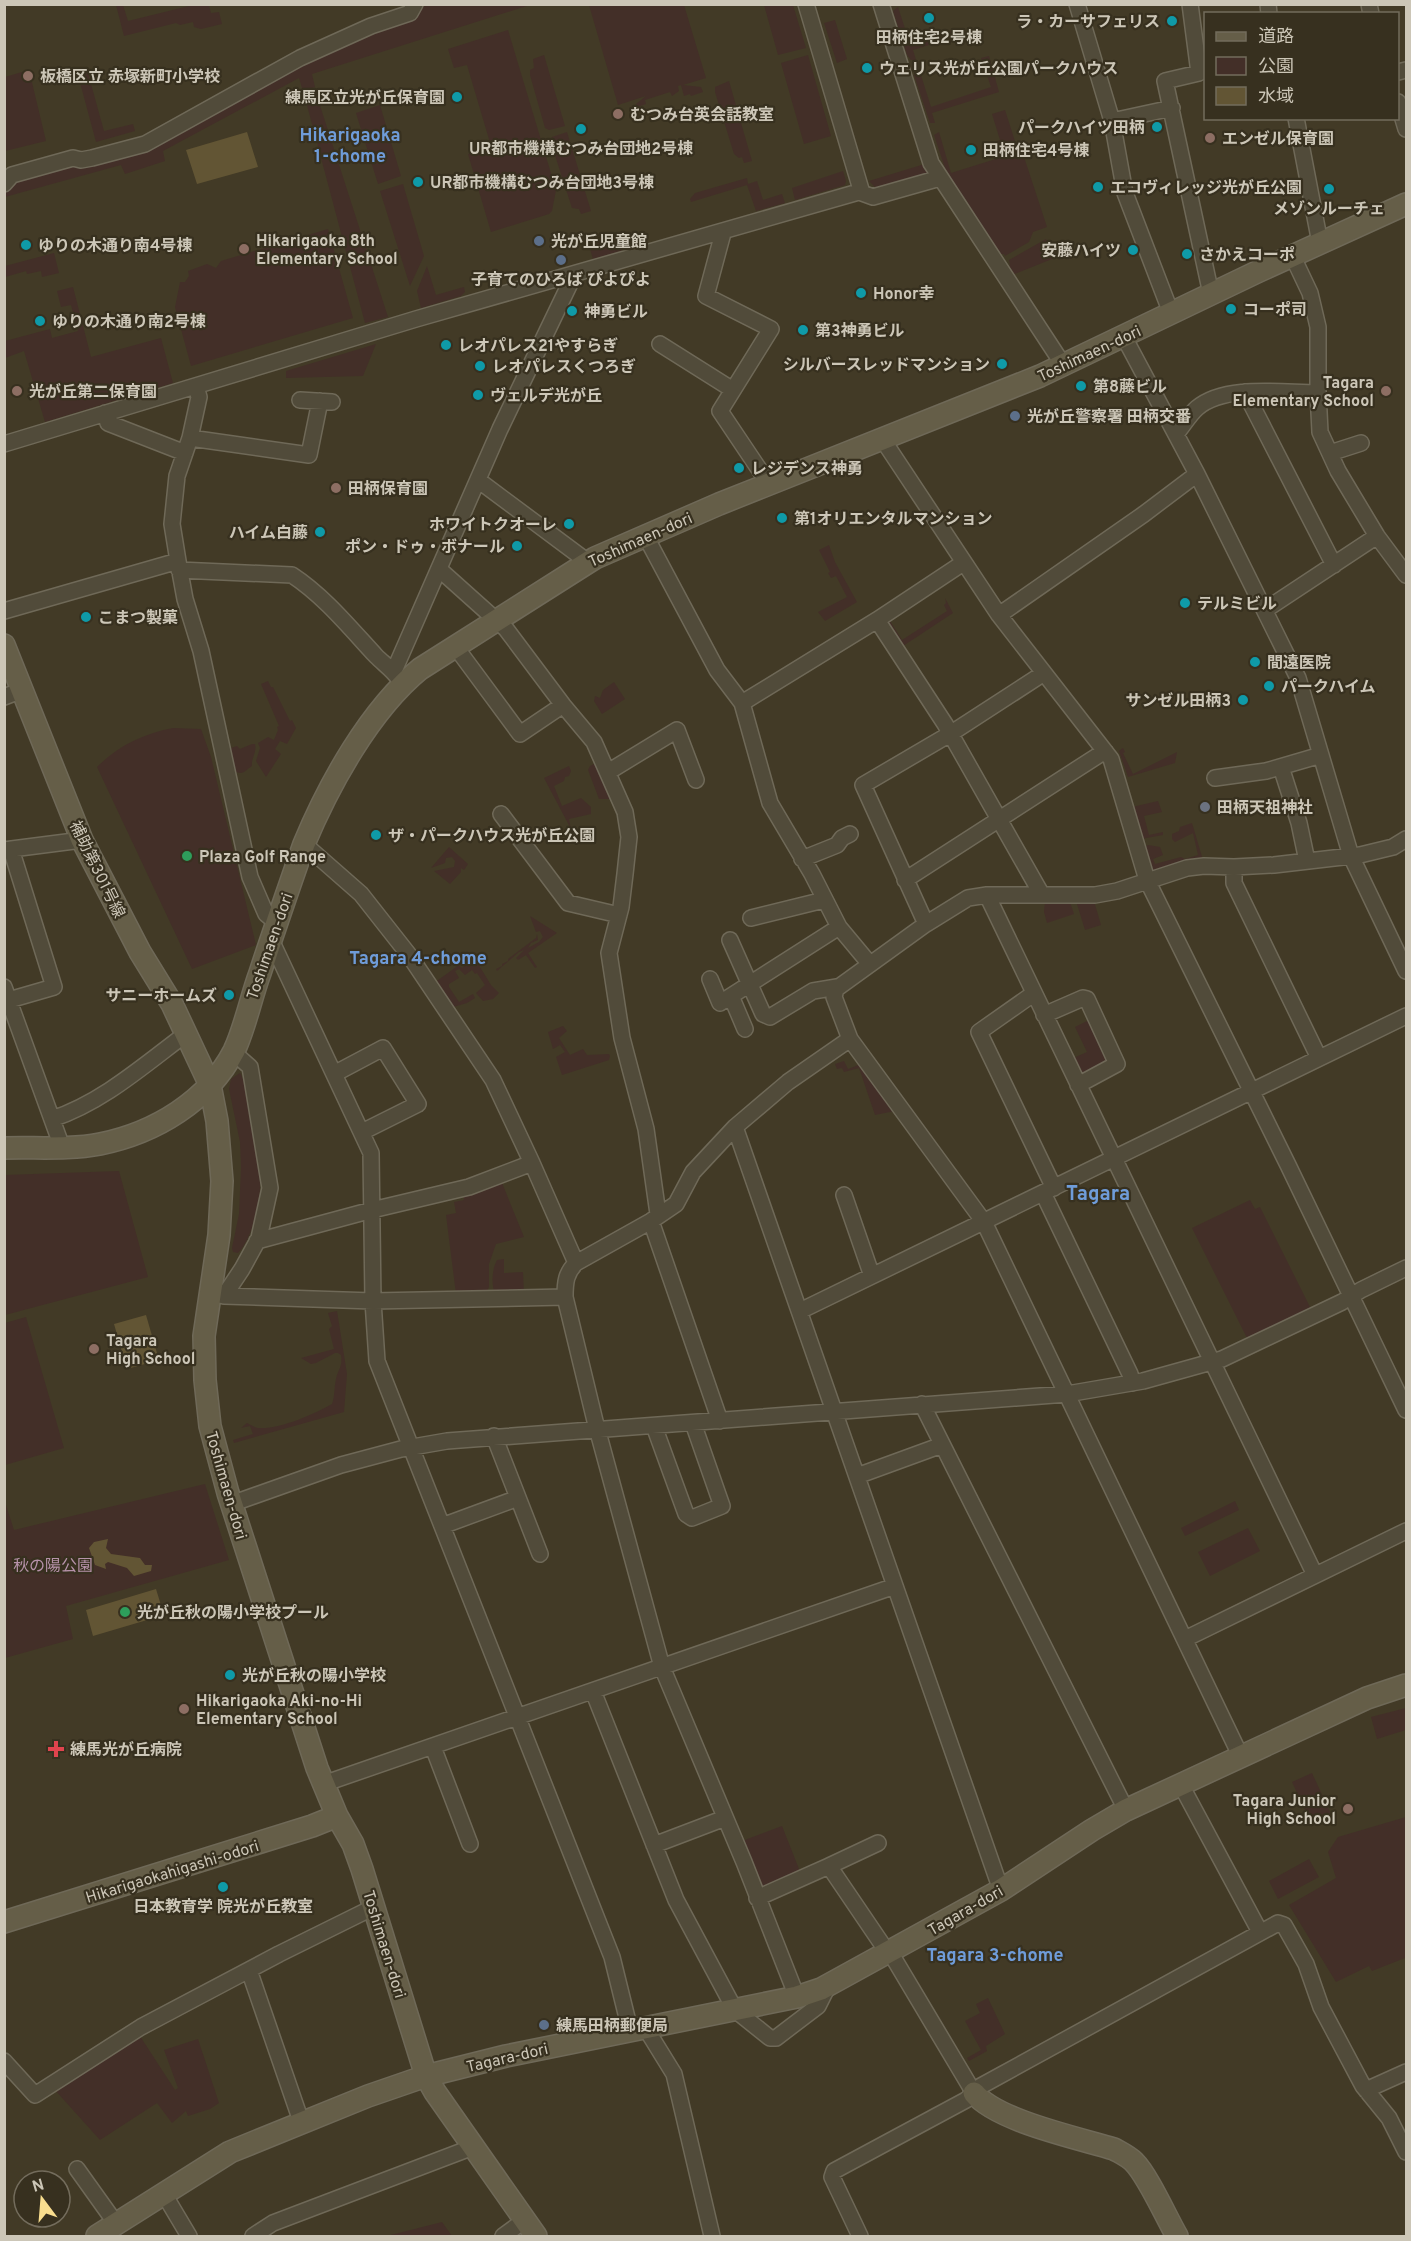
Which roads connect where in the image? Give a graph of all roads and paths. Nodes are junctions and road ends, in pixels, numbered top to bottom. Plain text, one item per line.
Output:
1 (414, 4) edge
2 (806, 4) edge
3 (880, 4) edge
4 (1077, 4) edge
5 (1190, 4) edge
6 (1399, 105) edge
7 (1172, 108) junction
8 (1296, 120) edge
9 (1112, 121) junction
10 (1407, 129) edge
11 (940, 178) junction
12 (4, 184) edge
13 (862, 191) junction
14 (1407, 204) edge
15 (723, 233) junction
16 (1320, 243) junction
17 (1292, 255) junction
18 (574, 274) junction
19 (1210, 294) junction
20 (1171, 313) junction
21 (1124, 337) junction
22 (660, 344) dead end
23 (1064, 366) junction
24 (196, 386) junction
25 (733, 390) junction
26 (1245, 392) junction
27 (1318, 393) junction
28 (300, 400) dead end
29 (105, 413) junction
30 (1176, 434) junction
31 (190, 438) junction
32 (883, 440) junction
33 (1361, 443) dead end
34 (4, 444) edge
35 (186, 453) junction
36 (1330, 453) junction
37 (1197, 474) junction
38 (478, 480) junction
39 (769, 484) junction
40 (645, 535) junction
41 (1377, 536) junction
42 (588, 562) junction
43 (963, 562) junction
44 (1334, 565) junction
45 (178, 566) junction
46 (439, 569) junction
47 (1407, 575) edge
48 (1265, 610) junction
49 (4, 611) edge
50 (999, 615) junction
51 (497, 620) junction
52 (877, 620) junction
53 (4, 645) edge
54 (455, 646) junction
55 (1044, 673) junction
56 (398, 677) junction
57 (13, 694) edge
58 (742, 703) junction
59 (562, 705) junction
60 (950, 734) junction
61 (1105, 751) junction
62 (1321, 755) junction
63 (1281, 766) junction
64 (608, 772) junction
65 (1215, 778) dead end
66 (696, 780) dead end
67 (501, 814) dead end
68 (999, 821) junction
69 (850, 834) dead end
70 (1407, 839) edge
71 (82, 840) junction
72 (304, 844) junction
73 (8, 849) edge
74 (1351, 856) junction
75 (802, 859) junction
76 (1307, 861) junction
77 (1234, 867) junction
78 (905, 880) junction
79 (1147, 880) junction
80 (987, 895) junction
81 (1042, 895) junction
82 (824, 900) junction
83 (619, 915) junction
84 (751, 918) dead end
85 (926, 924) junction
86 (839, 927) junction
87 (274, 932) junction
88 (730, 940) dead end
89 (869, 963) junction
90 (1407, 970) edge
91 (710, 979) dead end
92 (750, 985) junction
93 (837, 987) junction
94 (7, 993) edge
95 (1034, 994) junction
96 (732, 996) junction
97 (1044, 1015) junction
98 (1407, 1016) edge
99 (745, 1029) dead end
100 (187, 1033) junction
101 (850, 1039) junction
102 (234, 1052) junction
103 (1319, 1058) junction
104 (334, 1074) junction
105 (210, 1084) junction
106 (1078, 1085) junction
107 (1252, 1092) junction
108 (52, 1119) junction
109 (735, 1127) junction
110 (362, 1132) junction
111 (62, 1147) junction
112 (4, 1148) edge
113 (1113, 1158) junction
114 (532, 1163) junction
115 (1048, 1190) junction
116 (844, 1195) dead end
117 (372, 1210) junction
118 (654, 1218) junction
119 (984, 1222) junction
120 (257, 1241) junction
121 (576, 1263) junction
122 (1407, 1268) edge
123 (872, 1276) junction
124 (217, 1295) junction
125 (1351, 1296) junction
126 (565, 1297) junction
127 (373, 1300) junction
128 (800, 1311) junction
129 (1212, 1361) junction
130 (1133, 1383) junction
131 (1067, 1394) junction
132 (922, 1404) junction
133 (1407, 1410) edge
134 (834, 1411) junction
135 (720, 1421) junction
136 (693, 1423) junction
137 (654, 1426) junction
138 (597, 1429) junction
139 (494, 1436) junction
140 (942, 1445) junction
141 (410, 1447) junction
142 (857, 1476) junction
143 (518, 1498) junction
144 (231, 1504) junction
145 (442, 1526) junction
146 (1407, 1531) edge
147 (540, 1554) dead end
148 (1315, 1575) junction
149 (895, 1586) junction
150 (1185, 1639) junction
151 (662, 1666) junction
152 (1407, 1685) edge
153 (592, 1691) junction
154 (517, 1718) junction
155 (433, 1747) junction
156 (1242, 1757) junction
157 (323, 1784) junction
158 (1181, 1785) junction
159 (1126, 1810) junction
160 (338, 1816) junction
161 (725, 1818) junction
162 (878, 1843) dead end
163 (470, 1844) dead end
164 (654, 1845) junction
165 (830, 1866) junction
166 (1001, 1890) junction
167 (757, 1898) junction
168 (374, 1907) junction
169 (4, 1922) edge
170 (1260, 1932) junction
171 (889, 1953) junction
172 (249, 1970) junction
173 (828, 1986) junction
174 (797, 1998) junction
175 (735, 2010) junction
176 (638, 2028) junction
177 (4, 2061) edge
178 (1407, 2072) edge
179 (426, 2076) junction
180 (1366, 2090) junction
181 (974, 2093) junction
182 (302, 2124) junction
183 (473, 2147) junction
184 (1407, 2152) edge
185 (77, 2169) dead end
186 (164, 2193) junction
187 (531, 2228) edge
188 (112, 2231) edge
189 (189, 2236) edge
190 (253, 2236) edge
191 (503, 2236) edge
192 (712, 2236) edge
193 (860, 2236) edge
194 (1177, 2236) edge

1 - 12 street
2 - 13 street
3 - 11 street
4 - 9 street
5 - 7 street
6 - 10 street
7 - 9 street
7 - 19 street
8 - 16 street
9 - 20 street
11 - 13 street
11 - 23 street
13 - 15 street
14 - 16 street, Toshimaen-dori
15 - 18 street
15 - 25 street
16 - 17 street, Toshimaen-dori
17 - 19 street, Toshimaen-dori
17 - 27 street
18 - 24 street
18 - 38 street
19 - 20 street, Toshimaen-dori
20 - 21 street, Toshimaen-dori
21 - 23 street, Toshimaen-dori
21 - 30 street
22 - 25 street
23 - 32 street, Toshimaen-dori
24 - 29 street
24 - 31 street
25 - 39 street
26 - 27 street
26 - 30 street
26 - 44 street
27 - 36 street
28 - 31 street
29 - 34 street
29 - 35 street
30 - 37 street
31 - 35 street
32 - 39 street, Toshimaen-dori
32 - 43 street
33 - 36 street
35 - 45 street
36 - 41 street
37 - 48 street
37 - 50 street
38 - 42 street
38 - 46 street
39 - 40 street, Toshimaen-dori
40 - 42 street, Toshimaen-dori
40 - 58 street
41 - 44 street
41 - 47 street
42 - 51 street, Toshimaen-dori
43 - 50 street
43 - 52 street
44 - 48 street
45 - 49 street
45 - 56 street
45 - 87 street
46 - 51 street
46 - 56 street
48 - 62 street
50 - 55 street
51 - 54 street, Toshimaen-dori
51 - 59 street
52 - 58 street
52 - 60 street
53 - 57 street, 補助第301号線
54 - 56 street, Toshimaen-dori
54 - 59 street
55 - 60 street
55 - 61 street
56 - 72 street, Toshimaen-dori
57 - 71 street, 補助第301号線
58 - 75 street
59 - 64 street
60 - 68 street
60 - 78 street
61 - 68 street
61 - 79 street
62 - 63 street
62 - 74 street
63 - 65 street
63 - 76 street
64 - 66 street
64 - 83 street
67 - 83 street
68 - 78 street
68 - 81 street
69 - 75 street
70 - 74 street
71 - 73 street
71 - 100 street, 補助第301号線
72 - 87 street, Toshimaen-dori
72 - 114 street
73 - 94 street
74 - 76 street
74 - 90 street
75 - 82 street
76 - 77 street
77 - 79 street
77 - 103 street
78 - 85 street
79 - 81 street
79 - 107 street
80 - 81 street
80 - 85 street
80 - 95 street
82 - 84 street
82 - 86 street
83 - 118 street
85 - 89 street
86 - 89 street
86 - 92 street
87 - 102 street, Toshimaen-dori
87 - 104 street
88 - 92 street
89 - 93 street
91 - 96 street
92 - 93 street
92 - 96 street
93 - 101 street
94 - 108 street
95 - 97 street
95 - 115 street
96 - 99 street
97 - 106 street
97 - 106 street
98 - 103 street
100 - 105 street, 補助第301号線
100 - 108 street
101 - 109 street
101 - 119 street
102 - 105 street, Toshimaen-dori
102 - 120 street
103 - 107 street
104 - 110 street
104 - 110 street
105 - 111 street
105 - 124 street, Toshimaen-dori
106 - 113 street
107 - 113 street
107 - 125 street
108 - 111 street
109 - 118 street
109 - 128 street
110 - 117 street
111 - 112 street
113 - 115 street
113 - 129 street
114 - 117 street
114 - 121 street
115 - 119 street
115 - 130 street
116 - 123 street
117 - 120 street
117 - 127 street
118 - 121 street
118 - 135 street
119 - 123 street
119 - 131 street
120 - 124 street
121 - 126 street
122 - 125 street
123 - 128 street
124 - 127 street
124 - 144 street, Toshimaen-dori
125 - 129 street
125 - 133 street
126 - 127 street
126 - 138 street
127 - 141 street
128 - 134 street
129 - 130 street
129 - 148 street
130 - 131 street
131 - 132 street
131 - 150 street
132 - 134 street
132 - 140 street
134 - 135 street
134 - 142 street
135 - 136 street
136 - 137 street
136 - 137 street
137 - 138 street
138 - 139 street
138 - 151 street
139 - 141 street
139 - 143 street
140 - 142 street
140 - 159 street
141 - 144 street
141 - 145 street
142 - 149 street
143 - 145 street
143 - 147 street
144 - 157 street, Toshimaen-dori
145 - 154 street
146 - 148 street
148 - 150 street
149 - 151 street
149 - 166 street
150 - 156 street
151 - 153 street
151 - 161 street
152 - 156 street, Tagara-dori
153 - 154 street
153 - 164 street
154 - 155 street
154 - 176 street
155 - 157 street
155 - 163 street
156 - 158 street, Tagara-dori
157 - 160 street, Toshimaen-dori
158 - 159 street, Tagara-dori
158 - 170 street
159 - 166 street, Tagara-dori
160 - 168 street, Toshimaen-dori
160 - 169 street, Hikarigaokahigashi-odori
161 - 164 street
161 - 167 street
162 - 165 street
164 - 175 street
165 - 167 street
165 - 171 street
166 - 171 street, Tagara-dori
167 - 174 street
168 - 172 street
168 - 179 street, Toshimaen-dori
170 - 180 street
170 - 181 street
171 - 173 street, Tagara-dori
171 - 181 street
172 - 177 street
172 - 182 street
173 - 174 street, Tagara-dori
173 - 175 street
174 - 175 street, Tagara-dori
175 - 176 street, Tagara-dori
176 - 179 street, Tagara-dori
176 - 192 street
178 - 180 street
179 - 182 street, Tagara-dori
179 - 183 street, Toshimaen-dori
180 - 184 street
181 - 193 street
181 - 194 street
182 - 186 street, Tagara-dori
183 - 187 street, Toshimaen-dori
183 - 190 street
185 - 188 street
186 - 188 street, Tagara-dori
186 - 189 street
187 - 191 street

